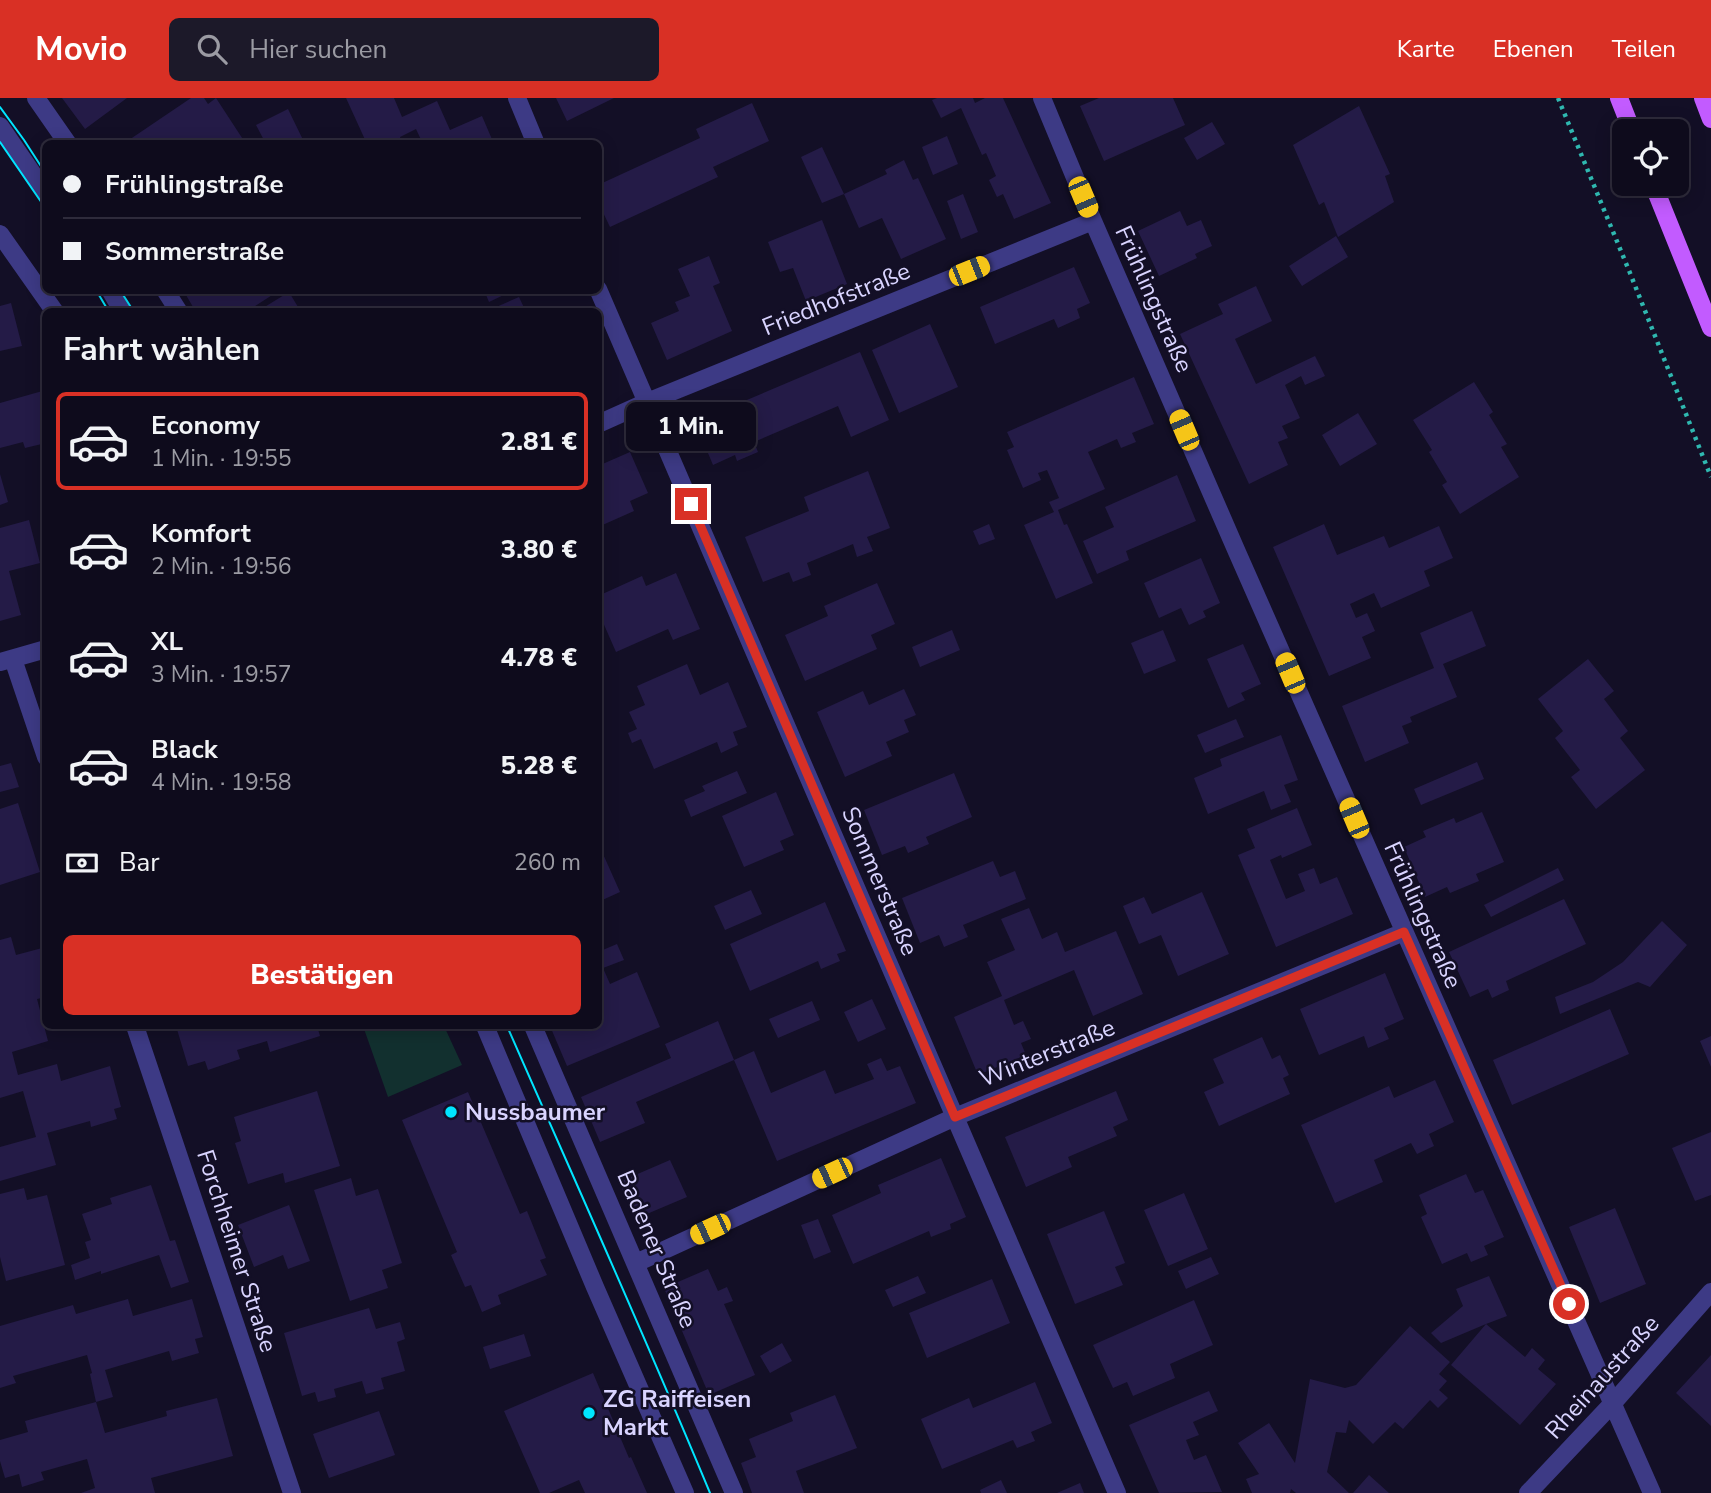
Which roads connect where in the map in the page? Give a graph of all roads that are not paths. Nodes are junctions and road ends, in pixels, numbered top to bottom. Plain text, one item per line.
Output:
1 (36, 98) edge
2 (517, 98) edge
3 (1042, 98) edge
4 (1619, 98) edge
5 (1703, 98) edge
6 (1627, 119) edge
7 (1711, 119) edge
8 (0, 126) edge
9 (65, 140) edge
10 (534, 140) edge
11 (42, 187) edge
12 (1658, 196) edge
13 (1093, 221) junction
14 (0, 234) edge
15 (42, 294) edge
16 (600, 294) edge
17 (1711, 328) edge
18 (647, 402) junction
19 (602, 422) edge
20 (42, 650) edge
21 (6, 660) edge
22 (42, 747) edge
23 (1404, 932) junction
24 (136, 1029) edge
25 (486, 1029) edge
26 (534, 1029) edge
27 (955, 1117) junction
28 (636, 1263) junction
29 (1711, 1292) edge
30 (1613, 1404) junction
31 (292, 1493) edge
32 (685, 1493) edge
33 (734, 1493) edge
34 (1117, 1493) edge
35 (1528, 1493) edge
36 (1652, 1493) edge

1 - 9 street
2 - 10 street
3 - 13 street, Frühlingstraße
4 - 6 main road
5 - 7 main road
8 - 11 street
12 - 17 main road
13 - 18 street, Friedhofstraße
13 - 23 street, Frühlingstraße
14 - 15 street
16 - 18 street, Sommerstraße
18 - 19 street, Friedhofstraße
18 - 27 street, Sommerstraße
20 - 21 street
21 - 22 street
23 - 27 street, Winterstraße
23 - 30 street, Frühlingstraße
24 - 31 street, Forchheimer Straße
25 - 32 street
26 - 28 street, Badener Straße
27 - 28 street, Winterstraße
27 - 34 street, Sommerstraße
28 - 33 street, Badener Straße
29 - 30 street, Rheinaustraße
30 - 35 street, Rheinaustraße
30 - 36 street, Frühlingstraße

